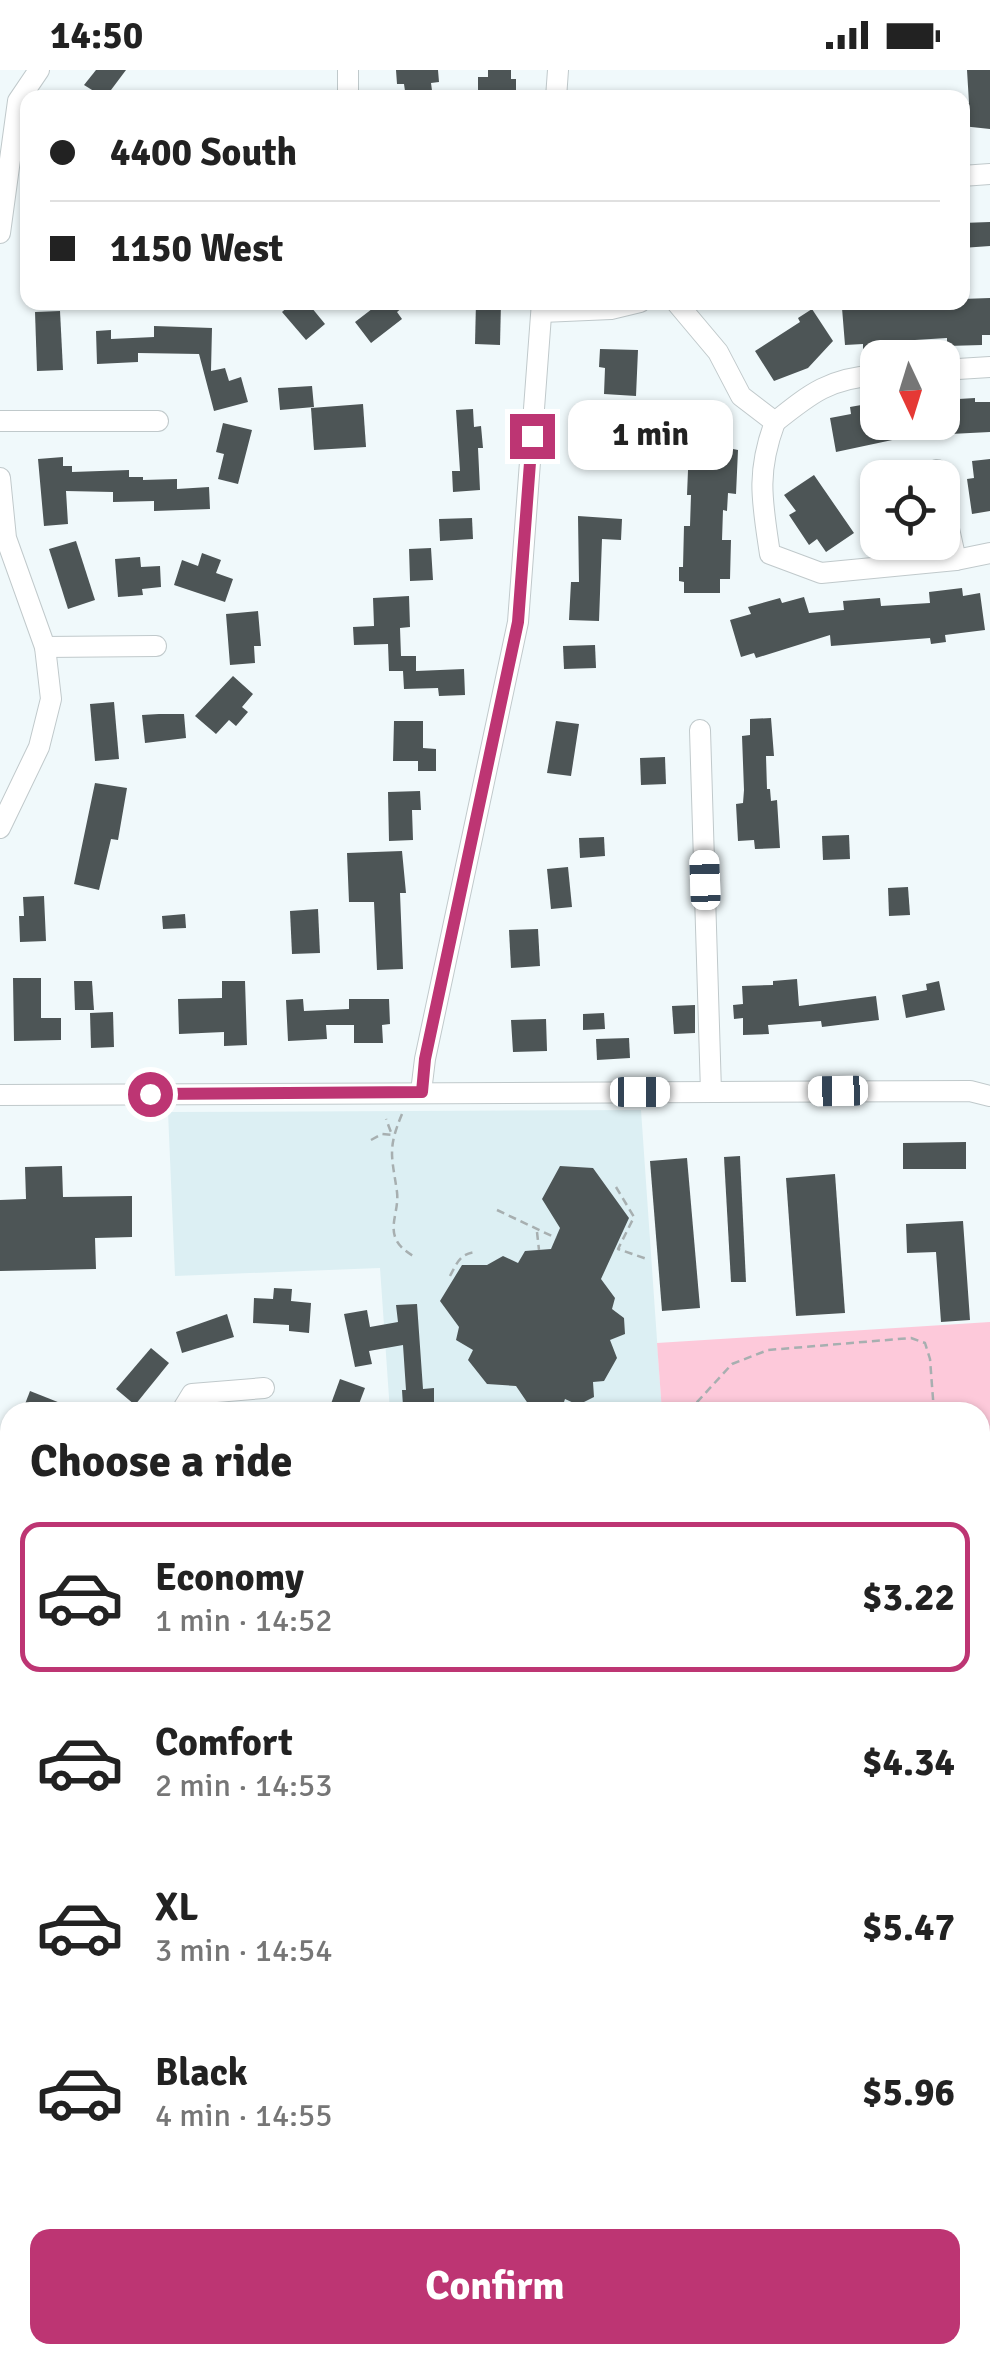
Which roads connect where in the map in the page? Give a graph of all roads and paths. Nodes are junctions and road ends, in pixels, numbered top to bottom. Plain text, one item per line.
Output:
1 (20, 97) edge
2 (12, 169) edge
3 (0, 233) edge
4 (542, 310) edge
5 (683, 310) edge
6 (990, 367) edge
7 (960, 369) edge
8 (860, 375) edge
9 (0, 420) edge
10 (158, 421) dead end
11 (774, 422) junction
12 (0, 478) edge
13 (990, 553) edge
14 (960, 559) edge
15 (956, 560) edge
16 (156, 646) dead end
17 (44, 647) junction
18 (700, 730) dead end
19 (0, 828) edge
20 (422, 1092) junction
21 (711, 1092) junction
22 (0, 1095) edge
23 (990, 1096) edge
24 (402, 1113) dead end
25 (386, 1119) dead end
26 (392, 1135) junction
27 (371, 1140) dead end
28 (616, 1188) dead end
29 (497, 1210) dead end
30 (537, 1229) junction
31 (556, 1238) dead end
32 (538, 1250) dead end
33 (475, 1252) dead end
34 (414, 1256) dead end
35 (646, 1259) dead end
36 (450, 1276) dead end
37 (264, 1388) dead end
38 (187, 1402) edge
39 (697, 1402) edge
40 (933, 1402) edge

1 - 2 street
2 - 3 street
4 - 20 street
5 - 11 street
6 - 7 street
8 - 11 street
9 - 10 street
11 - 15 street
12 - 17 street
13 - 14 street
16 - 17 street
17 - 19 street
18 - 21 street
20 - 21 street
20 - 22 street
21 - 23 street
24 - 26 path
25 - 26 path
26 - 27 path
26 - 34 path
28 - 35 path
29 - 30 path
30 - 31 path
30 - 32 path
33 - 36 path
37 - 38 street
39 - 40 path

